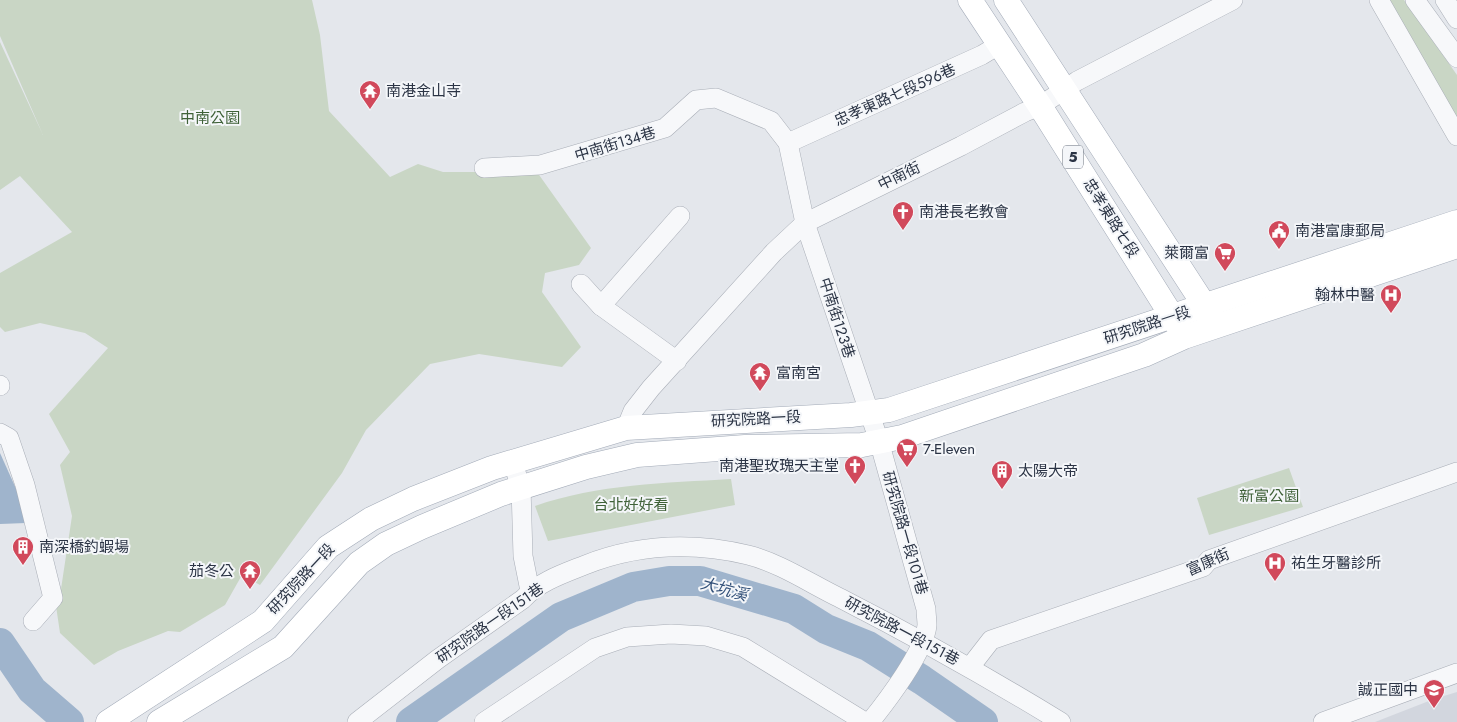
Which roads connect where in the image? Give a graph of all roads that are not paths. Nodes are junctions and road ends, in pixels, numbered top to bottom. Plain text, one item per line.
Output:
1 (970, 0) edge
2 (1006, 0) edge
3 (1233, 0) edge
4 (1380, 0) edge
5 (1415, 0) edge
6 (1445, 0) edge
7 (1457, 19) edge
8 (1000, 44) junction
9 (1457, 58) edge
10 (1065, 91) junction
11 (1040, 106) junction
12 (1457, 136) edge
13 (788, 143) junction
14 (484, 168) dead end
15 (680, 216) dead end
16 (805, 222) junction
17 (1457, 222) edge
18 (1457, 246) edge
19 (581, 284) dead end
20 (1206, 305) junction
21 (601, 306) junction
22 (1174, 316) junction
23 (1216, 326) junction
24 (1184, 337) junction
25 (677, 361) junction
26 (869, 413) junction
27 (626, 428) junction
28 (0, 433) edge
29 (878, 441) junction
30 (512, 461) junction
31 (1457, 472) edge
32 (521, 487) junction
33 (530, 591) junction
34 (33, 621) dead end
35 (920, 647) junction
36 (970, 667) junction
37 (1457, 673) edge
38 (110, 720) edge
39 (159, 722) edge
40 (357, 722) edge
41 (484, 722) edge
42 (865, 722) edge
43 (870, 722) edge
44 (1061, 722) edge
45 (1323, 722) edge

1 - 8 main road, 忠孝東路七段 / 5
2 - 10 main road, 忠孝東路七段 / 5
3 - 10 street, 中南街
4 - 12 street
5 - 9 street
6 - 7 street
8 - 11 main road, 忠孝東路七段 / 5
8 - 13 street, 忠孝東路七段596巷
10 - 11 street, 中南街
10 - 20 main road, 忠孝東路七段 / 5
11 - 16 street, 中南街
11 - 22 main road, 忠孝東路七段 / 5
13 - 14 street, 中南街134巷
13 - 16 street, 中南街134巷
15 - 21 street
16 - 25 street, 中南街
16 - 26 street, 中南街123巷
17 - 20 main road, 研究院路一段
18 - 23 main road, 研究院路一段
19 - 21 street
20 - 22 main road, 研究院路一段
20 - 23 main road, 忠孝東路七段 / 5
21 - 25 street
22 - 24 main road, 忠孝東路七段 / 5
22 - 26 main road, 研究院路一段
23 - 24 main road, 研究院路一段
24 - 29 main road, 研究院路一段
25 - 27 street, 中南街
26 - 27 main road, 研究院路一段
26 - 29 street, 研究院路一段101巷
27 - 30 main road, 研究院路一段
28 - 34 street
29 - 32 main road, 研究院路一段
29 - 35 street, 研究院路一段101巷
30 - 32 street
30 - 38 main road, 研究院路一段
31 - 36 street, 富康街
32 - 33 street
32 - 39 main road, 研究院路一段
33 - 35 street, 研究院路一段151巷
33 - 40 street, 研究院路一段151巷
35 - 36 street, 研究院路一段151巷
35 - 43 street
36 - 44 street
37 - 45 street
41 - 42 street

